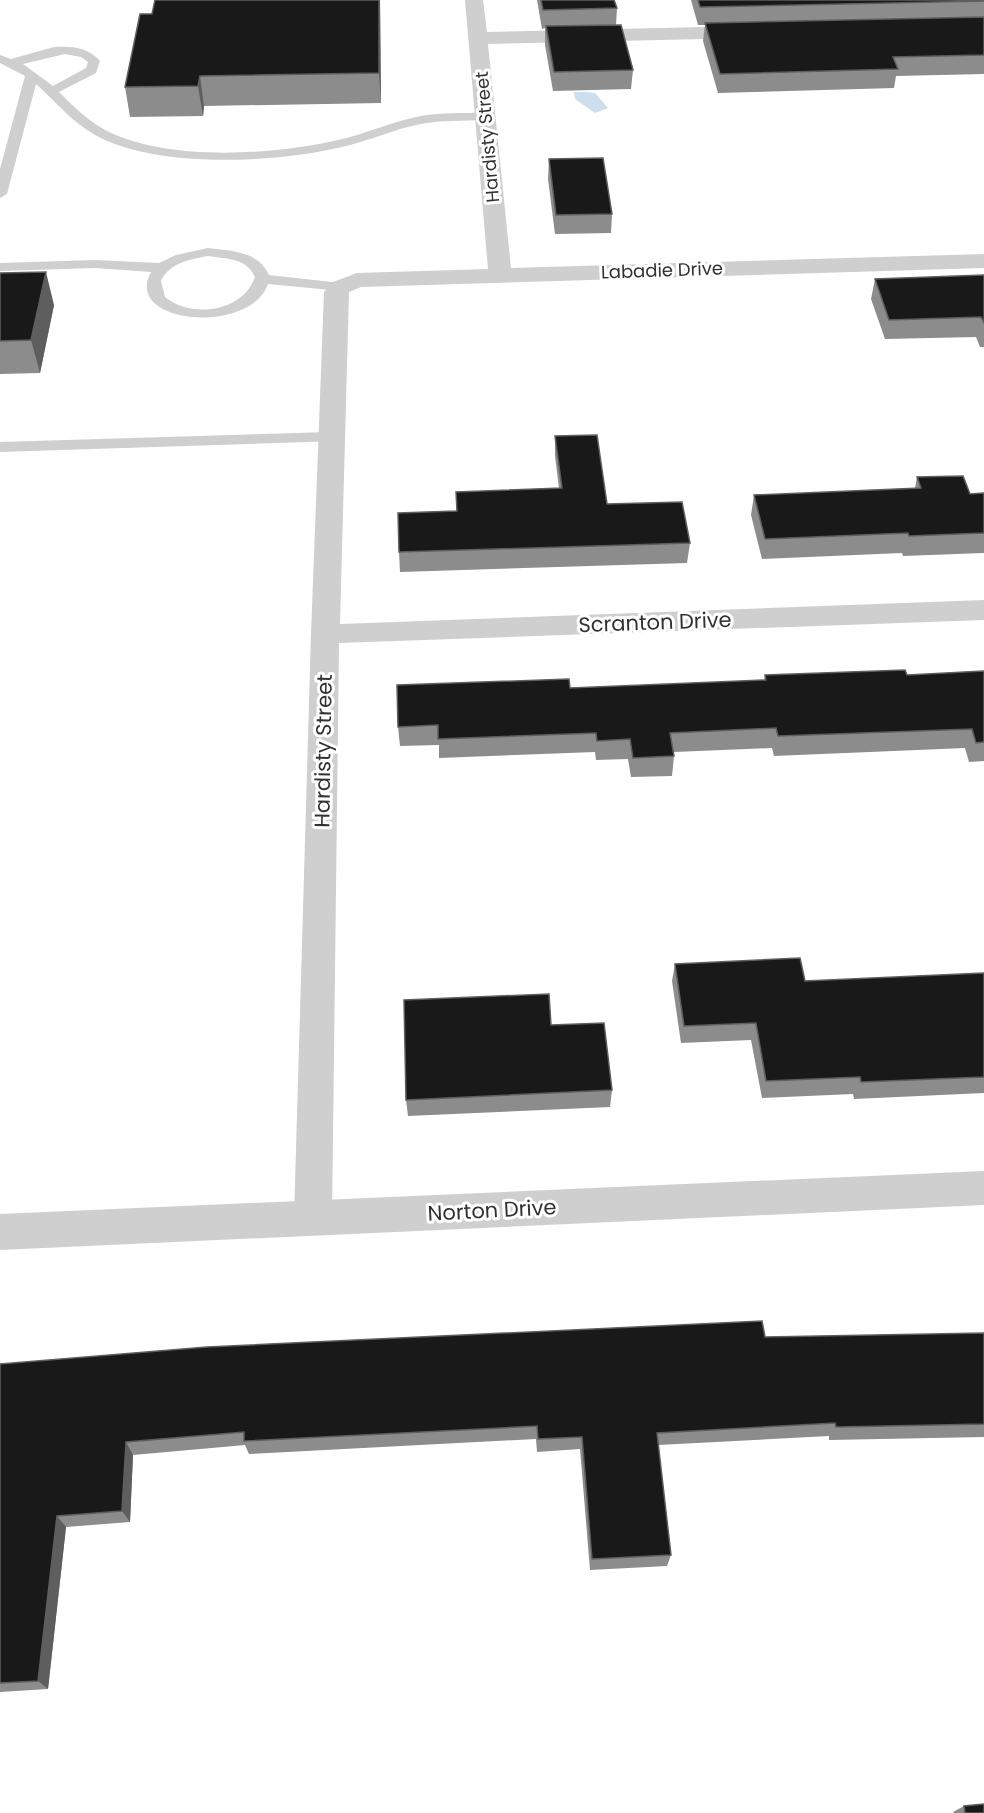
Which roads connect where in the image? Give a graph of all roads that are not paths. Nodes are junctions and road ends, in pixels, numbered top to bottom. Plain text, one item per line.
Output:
1 (474, 0) edge
2 (772, 32) edge
3 (478, 38) junction
4 (6, 61) edge
5 (32, 74) junction
6 (51, 91) junction
7 (485, 116) junction
8 (0, 194) edge
9 (984, 261) edge
10 (0, 267) edge
11 (163, 268) junction
12 (500, 274) junction
13 (264, 279) junction
14 (341, 287) junction
15 (331, 437) junction
16 (0, 447) edge
17 (984, 610) edge
18 (325, 634) junction
19 (984, 1188) edge
20 (313, 1218) junction
21 (0, 1232) edge

1 - 3 street, Hardisty Street
2 - 3 street
3 - 7 street, Hardisty Street
4 - 5 lane
4 - 6 lane
5 - 6 lane
5 - 8 lane
6 - 7 lane
7 - 12 street, Hardisty Street
9 - 12 street, Labadie Drive
10 - 11 lane
11 - 13 lane
11 - 13 lane
12 - 14 street, Labadie Drive
13 - 14 lane
14 - 15 street, Hardisty Street
15 - 16 lane
15 - 18 street, Hardisty Street
17 - 18 street, Scranton Drive
18 - 20 street, Hardisty Street
19 - 20 street, Norton Drive
20 - 21 street, Norton Drive

